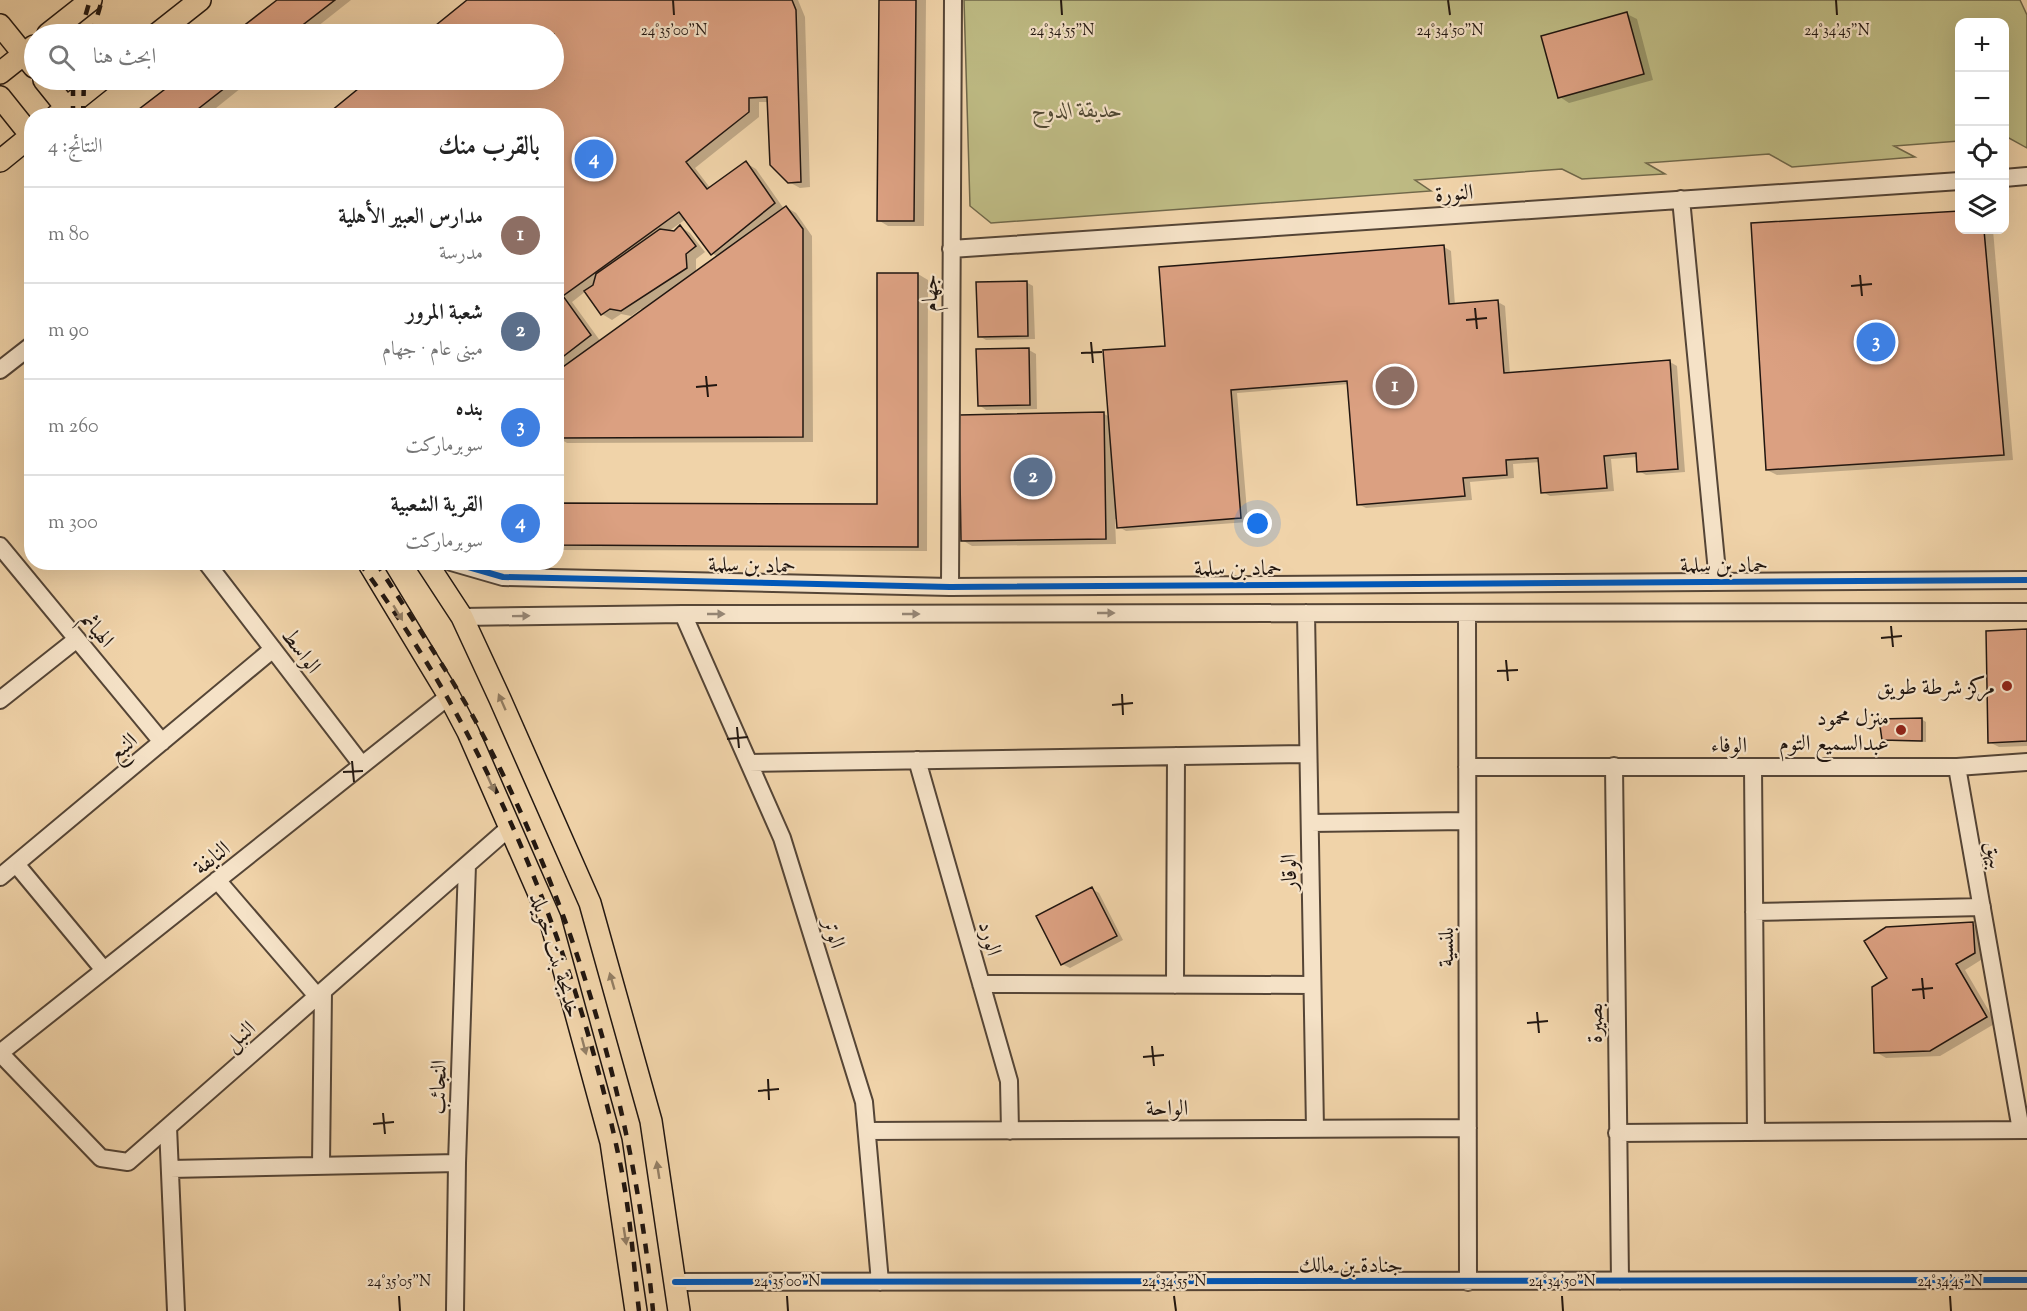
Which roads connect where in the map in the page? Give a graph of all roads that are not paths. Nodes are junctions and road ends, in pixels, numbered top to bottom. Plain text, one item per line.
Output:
1 (91, 0) edge
2 (200, 0) edge
3 (953, 0) edge
4 (0, 24) edge
5 (61, 24) edge
6 (170, 24) edge
7 (24, 48) edge
8 (24, 59) edge
9 (0, 73) edge
10 (50, 90) edge
11 (90, 90) edge
12 (0, 97) edge
13 (62, 108) edge
14 (70, 108) edge
15 (24, 127) edge
16 (24, 142) edge
17 (0, 161) edge
18 (2027, 176) edge
19 (2009, 177) edge
20 (1955, 181) edge
21 (1681, 199) junction
22 (951, 249) junction
23 (24, 351) edge
24 (0, 370) edge
25 (0, 546) edge
26 (212, 570) edge
27 (373, 570) edge
28 (431, 570) edge
29 (479, 570) edge
30 (2027, 580) edge
31 (1718, 582) junction
32 (950, 587) junction
33 (2027, 612) edge
34 (1306, 613) junction
35 (1467, 613) junction
36 (683, 614) junction
37 (462, 617) junction
38 (77, 639) junction
39 (273, 649) junction
40 (449, 696) junction
41 (0, 700) edge
42 (162, 742) junction
43 (1308, 754) junction
44 (1176, 756) junction
45 (917, 760) junction
46 (2027, 762) edge
47 (749, 763) junction
48 (362, 765) junction
49 (1614, 766) junction
50 (1957, 766) junction
51 (1467, 767) junction
52 (1753, 767) junction
53 (1467, 821) junction
54 (1310, 823) junction
55 (510, 827) junction
56 (16, 864) junction
57 (467, 864) junction
58 (0, 877) edge
59 (217, 880) junction
60 (1982, 907) junction
61 (1754, 912) junction
62 (104, 970) junction
63 (981, 984) junction
64 (1175, 985) junction
65 (1312, 985) junction
66 (320, 994) junction
67 (0, 1053) edge
68 (168, 1127) junction
69 (1468, 1128) junction
70 (1315, 1129) junction
71 (2024, 1130) edge
72 (867, 1131) junction
73 (1010, 1131) junction
74 (1755, 1131) junction
75 (1617, 1133) junction
76 (456, 1163) junction
77 (321, 1166) junction
78 (170, 1169) junction
79 (2027, 1280) edge
80 (1620, 1281) junction
81 (675, 1282) junction
82 (880, 1282) junction
83 (1468, 1282) junction
84 (176, 1311) edge
85 (455, 1311) edge
86 (636, 1311) edge
87 (679, 1311) edge

1 - 5 main road
2 - 6 main road
3 - 22 street, جهام
4 - 7 main road
8 - 9 main road
10 - 13 main road
11 - 14 main road
12 - 15 main road
16 - 17 main road
18 - 19 street
20 - 21 street, النورة
21 - 22 street, النورة
21 - 31 street
22 - 32 street, جهام
23 - 24 street
25 - 38 street, الهياثم
26 - 39 street, الواسط
27 -> 40 main road, خديجة بنت خويلد
28 - 37 main road, خديجة بنت خويلد
29 - 32 street, حماد بن سلمة
30 - 31 street, حماد بن سلمة
31 - 32 street, حماد بن سلمة
33 - 35 street, حماد بن سلمة
34 - 35 street, حماد بن سلمة
36 -> 34 street, حماد بن سلمة
34 - 43 street, الوقار
35 - 51 street, بلنسية
37 -> 36 street, حماد بن سلمة
36 - 47 street, الوتر
81 -> 37 main road, خديجة بنت خويلد
38 - 41 street
38 - 42 street, الهياثم
39 - 42 street, النبع
39 - 48 street, الواسط
40 - 48 street, النايفة
40 -> 55 main road, خديجة بنت خويلد
42 - 56 street, النبع
43 - 44 street
43 - 54 street, الوقار
44 - 45 street
44 - 64 street
45 - 47 street
45 - 63 street, الورد
46 - 50 street, الوفاء
47 - 72 street, الوتر
48 - 59 street, النايفة
49 - 51 street, الوفاء
49 - 52 street, الوفاء
49 - 75 street, بصيرة
50 - 52 street, الوفاء
50 - 60 street, بيهق
51 - 53 street, بلنسية
52 - 61 street
53 - 54 street
53 - 69 street, بلنسية
54 - 65 street, الوقار
55 - 57 street, النبل
55 -> 86 main road, خديجة بنت خويلد
56 - 58 street, النبع
56 - 62 street
57 - 66 street, النبل
57 - 76 street, النجائب
59 - 62 street, النايفة
59 - 66 street
60 - 61 street
60 - 71 street, بيهق
61 - 74 street
62 - 67 street, النايفة
63 - 64 street
63 - 73 street, الورد
64 - 65 street
65 - 70 street, الوقار
66 - 68 street, النبل
66 - 77 street
67 - 68 street, النبل
68 - 78 street
69 - 70 street, الواحة
69 - 83 street, بلنسية
70 - 73 street, الواحة
71 - 74 street
72 - 73 street, الواحة
72 - 82 street, الوتر
74 - 75 street
75 - 80 street, بصيرة
76 - 77 street
76 - 85 street, النجائب
77 - 78 street
78 - 84 street
79 - 80 street, جنادة بن مالك
80 - 83 street, جنادة بن مالك
81 - 82 street, جنادة بن مالك
81 - 87 main road, خديجة بنت خويلد
82 - 83 street, جنادة بن مالك

